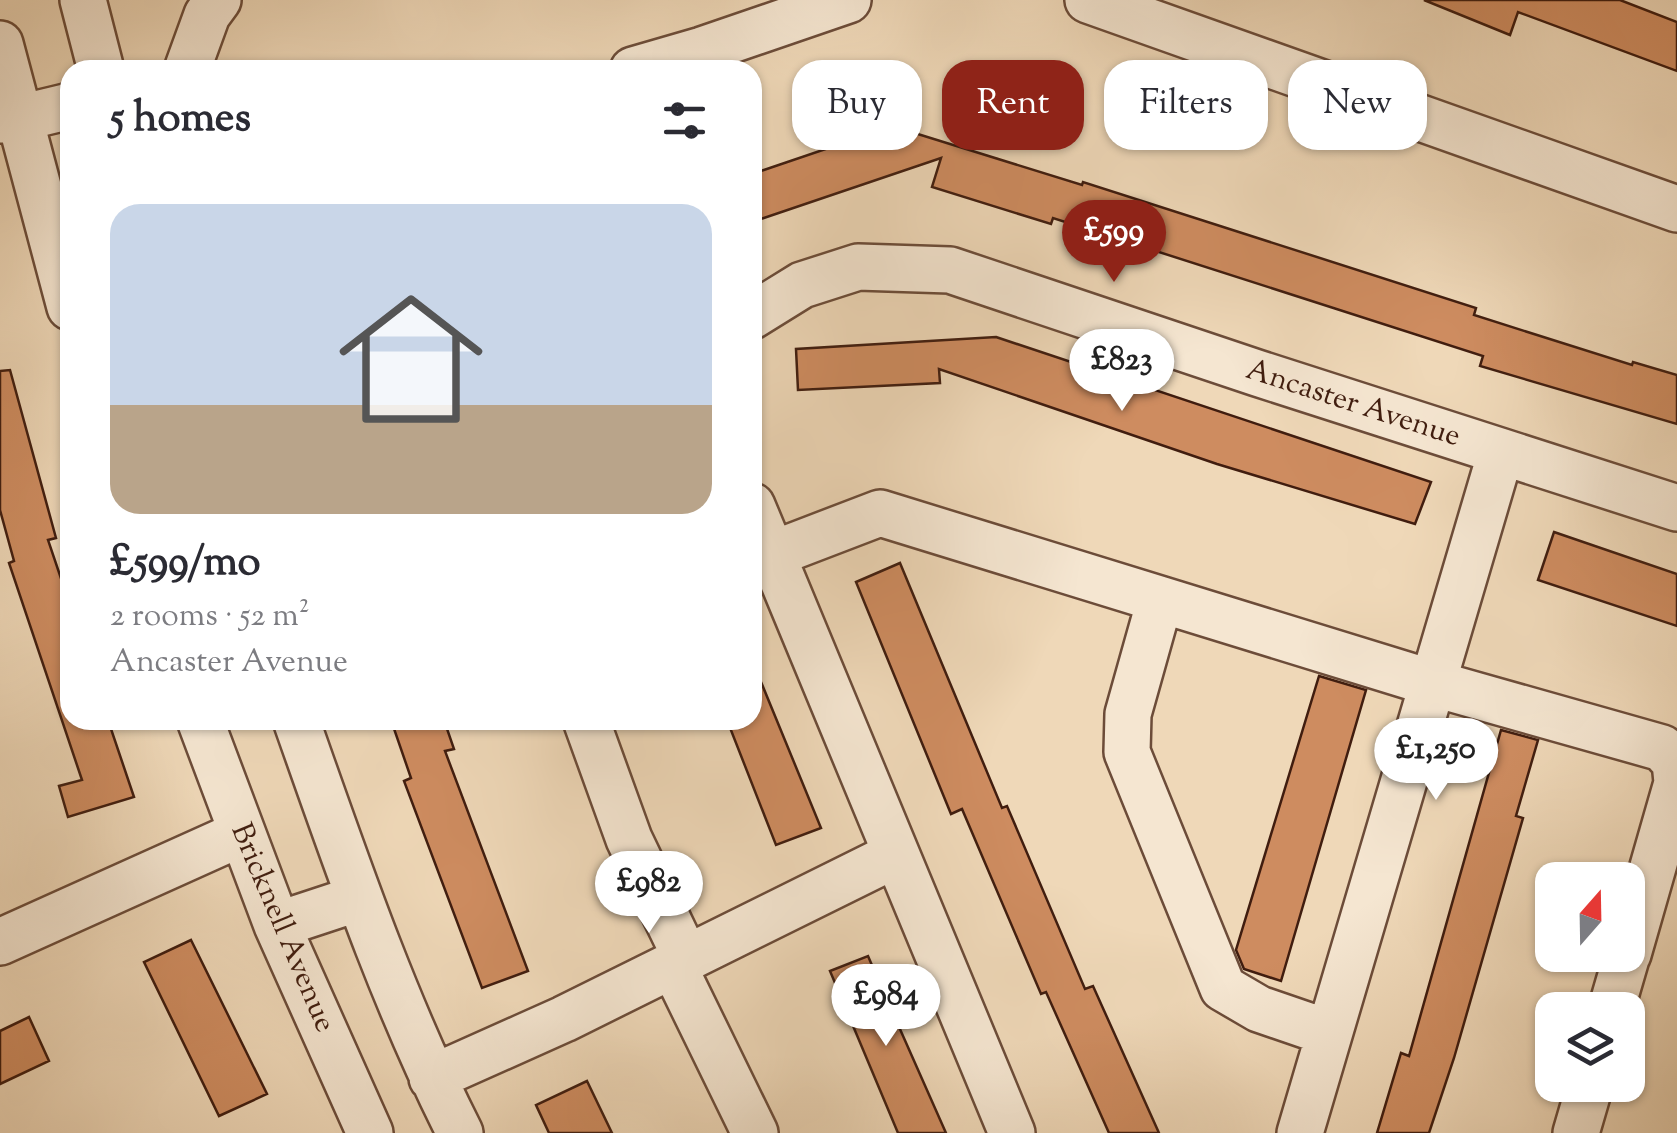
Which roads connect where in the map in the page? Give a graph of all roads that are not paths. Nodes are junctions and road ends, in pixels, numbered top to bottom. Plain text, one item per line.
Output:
1 (83, 0) edge
2 (218, 0) edge
3 (848, 0) edge
4 (1088, 0) edge
5 (0, 44) edge
6 (98, 60) edge
7 (191, 60) edge
8 (668, 60) edge
9 (60, 108) edge
10 (10, 119) edge
11 (1677, 210) edge
12 (60, 275) edge
13 (762, 310) edge
14 (1501, 452) junction
15 (1677, 508) edge
16 (762, 529) edge
17 (773, 554) junction
18 (1160, 600) junction
19 (1432, 683) junction
20 (208, 730) edge
21 (300, 730) edge
22 (590, 730) edge
23 (1677, 782) edge
24 (242, 833) junction
25 (894, 855) junction
26 (1645, 893) edge
27 (359, 898) junction
28 (277, 925) junction
29 (0, 942) edge
30 (679, 962) junction
31 (1329, 1034) junction
32 (432, 1078) junction
33 (1585, 1102) edge
34 (370, 1133) edge
35 (460, 1133) edge
36 (755, 1133) edge
37 (1012, 1133) edge
38 (1300, 1133) edge
39 (1576, 1133) edge

1 - 6 street
2 - 7 street
3 - 8 street
4 - 11 street
5 - 10 street
9 - 10 street
10 - 12 street
13 - 14 street, Ancaster Avenue
14 - 15 street, Ancaster Avenue
14 - 19 street, Ancaster Avenue
16 - 17 street
17 - 18 street
17 - 25 street
18 - 19 street
18 - 31 street
19 - 23 street
19 - 31 street, Ancaster Avenue
20 - 24 street, Bricknell Avenue
21 - 27 street
22 - 30 street
23 - 26 street
24 - 28 street, Bricknell Avenue
24 - 29 street
25 - 30 street
25 - 37 street
27 - 28 street
27 - 32 street
28 - 34 street, Bricknell Avenue
30 - 32 street
30 - 36 street
31 - 38 street, Ancaster Avenue
32 - 35 street
33 - 39 street

